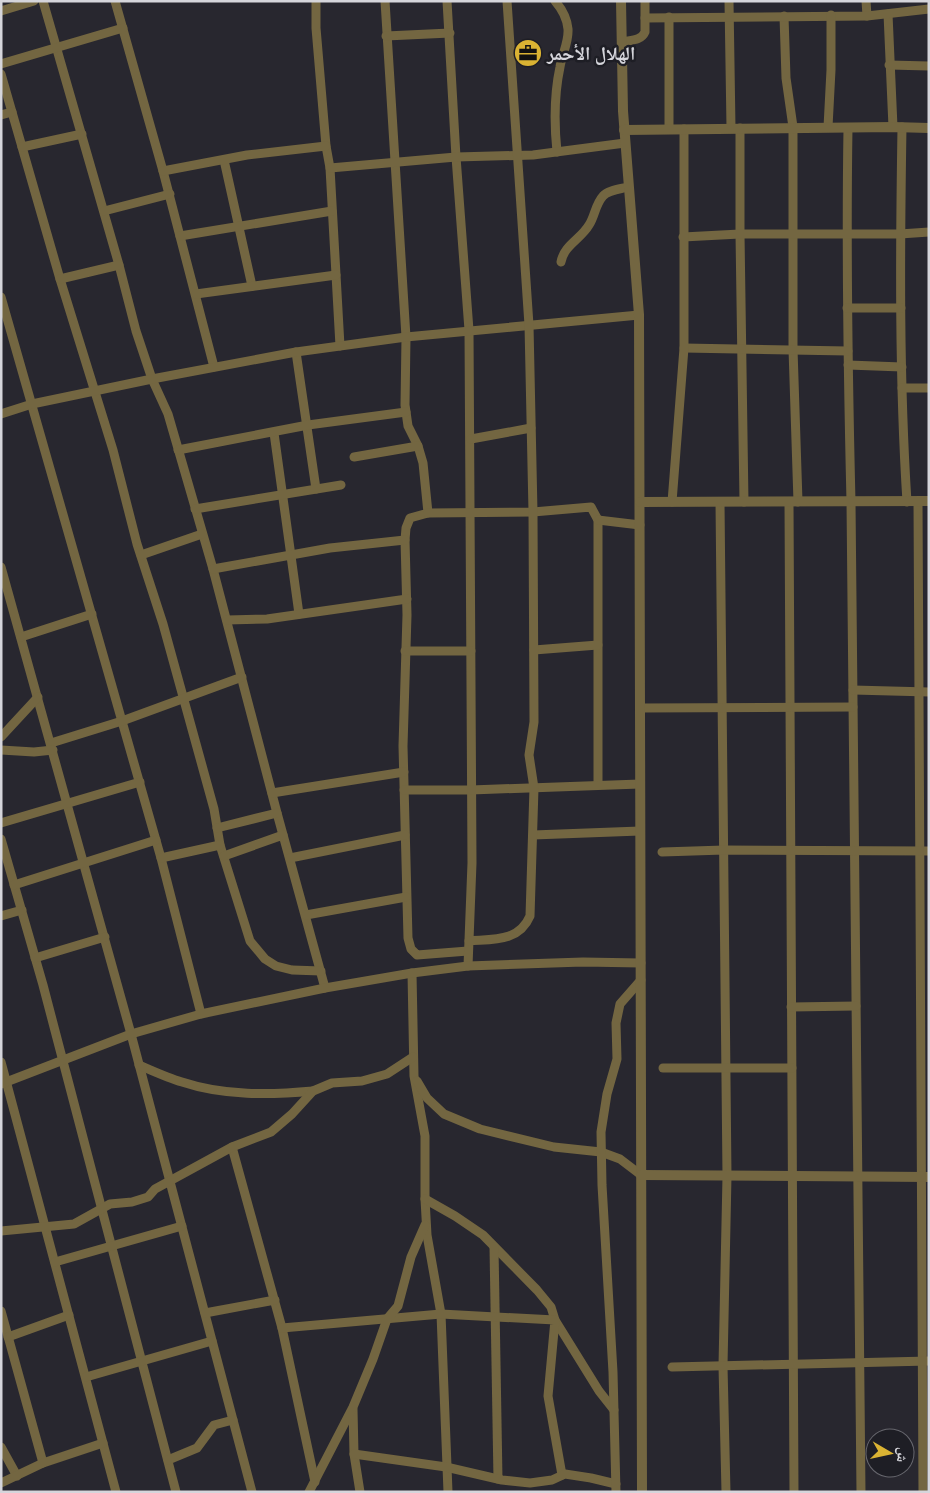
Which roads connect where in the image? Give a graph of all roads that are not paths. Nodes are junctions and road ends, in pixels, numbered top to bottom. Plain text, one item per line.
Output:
1 (34, 1) edge
2 (43, 1) edge
3 (115, 1) edge
4 (316, 1) edge
5 (384, 1) edge
6 (447, 1) edge
7 (507, 1) edge
8 (555, 1) edge
9 (621, 1) edge
10 (645, 1) edge
11 (729, 1) edge
12 (866, 1) edge
13 (929, 9) edge
14 (1, 11) edge
15 (888, 14) junction
16 (830, 15) junction
17 (784, 16) junction
18 (867, 16) junction
19 (669, 17) junction
20 (729, 17) junction
21 (645, 18) junction
22 (122, 28) junction
23 (450, 33) junction
24 (386, 36) junction
25 (622, 42) junction
26 (57, 49) junction
27 (1, 64) edge
28 (889, 65) junction
29 (929, 66) edge
30 (1, 74) edge
31 (12, 112) junction
32 (1, 115) edge
33 (898, 126) junction
34 (793, 127) junction
35 (735, 128) junction
36 (828, 128) junction
37 (848, 128) junction
38 (929, 128) edge
39 (669, 129) junction
40 (684, 129) junction
41 (624, 130) junction
42 (82, 134) junction
43 (625, 143) junction
44 (326, 146) junction
45 (22, 147) junction
46 (557, 152) junction
47 (517, 156) junction
48 (456, 157) junction
49 (224, 160) junction
50 (394, 162) junction
51 (330, 168) junction
52 (163, 170) junction
53 (628, 188) junction
54 (170, 194) junction
55 (104, 211) junction
56 (332, 211) junction
57 (238, 227) junction
58 (929, 232) edge
59 (794, 233) junction
60 (740, 234) junction
61 (847, 234) junction
62 (900, 234) junction
63 (180, 236) junction
64 (684, 237) junction
65 (561, 262) dead end
66 (119, 265) junction
67 (336, 275) junction
68 (60, 279) junction
69 (252, 286) junction
70 (196, 294) junction
71 (1, 297) edge
72 (847, 308) junction
73 (901, 308) junction
74 (640, 315) junction
75 (529, 325) junction
76 (470, 330) junction
77 (406, 336) junction
78 (340, 346) junction
79 (684, 348) junction
80 (793, 349) junction
81 (742, 350) junction
82 (848, 351) junction
83 (296, 352) junction
84 (848, 366) junction
85 (902, 366) junction
86 (214, 367) junction
87 (152, 379) junction
88 (902, 388) junction
89 (929, 388) edge
90 (94, 392) junction
91 (32, 404) junction
92 (406, 412) junction
93 (1, 414) edge
94 (308, 425) junction
95 (531, 428) junction
96 (274, 433) junction
97 (471, 439) junction
98 (418, 446) junction
99 (178, 450) junction
100 (354, 457) dead end
101 (342, 485) dead end
102 (316, 489) junction
103 (282, 493) junction
104 (912, 501) junction
105 (929, 501) edge
106 (640, 502) junction
107 (672, 502) junction
108 (720, 502) junction
109 (744, 502) junction
110 (794, 502) junction
111 (851, 502) junction
112 (194, 509) junction
113 (471, 512) junction
114 (533, 512) junction
115 (428, 513) junction
116 (598, 520) junction
117 (640, 525) junction
118 (202, 534) junction
119 (404, 540) junction
120 (141, 554) junction
121 (292, 555) junction
122 (1, 567) edge
123 (213, 569) junction
124 (4, 587) edge
125 (407, 599) junction
126 (92, 614) junction
127 (299, 614) junction
128 (227, 620) junction
129 (21, 637) junction
130 (598, 645) junction
131 (534, 650) junction
132 (405, 651) junction
133 (471, 651) junction
134 (242, 677) junction
135 (853, 690) junction
136 (919, 692) junction
137 (929, 692) edge
138 (38, 697) junction
139 (183, 698) junction
140 (853, 706) junction
141 (790, 707) junction
142 (640, 708) junction
143 (723, 708) junction
144 (122, 721) junction
145 (1, 737) edge
146 (52, 747) junction
147 (1, 750) edge
148 (404, 772) junction
149 (140, 782) junction
150 (598, 784) junction
151 (640, 784) junction
152 (534, 788) junction
153 (404, 790) junction
154 (471, 790) junction
155 (272, 793) junction
156 (68, 804) junction
157 (277, 813) junction
158 (1, 823) edge
159 (217, 828) junction
160 (640, 831) junction
161 (283, 835) junction
162 (533, 835) junction
163 (405, 836) junction
164 (1, 839) edge
165 (156, 840) junction
166 (220, 845) junction
167 (724, 850) junction
168 (791, 850) junction
169 (854, 850) junction
170 (924, 851) edge
171 (662, 852) dead end
172 (224, 856) junction
173 (161, 858) junction
174 (290, 858) junction
175 (84, 863) junction
176 (14, 885) junction
177 (406, 898) junction
178 (22, 910) junction
179 (306, 915) junction
180 (1, 916) edge
181 (105, 937) junction
182 (469, 941) junction
183 (468, 952) junction
184 (35, 958) junction
185 (641, 963) junction
186 (468, 966) junction
187 (321, 971) junction
188 (412, 973) junction
189 (925, 976) edge
190 (641, 980) junction
191 (325, 988) junction
192 (856, 1006) junction
193 (791, 1007) junction
194 (201, 1014) junction
195 (132, 1034) junction
196 (414, 1057) junction
197 (62, 1060) junction
198 (1, 1062) edge
199 (139, 1065) junction
200 (663, 1068) dead end
201 (726, 1068) junction
202 (792, 1068) junction
203 (414, 1076) junction
204 (4, 1083) edge
205 (313, 1091) junction
206 (232, 1147) junction
207 (602, 1152) junction
208 (641, 1175) junction
209 (727, 1176) junction
210 (792, 1176) junction
211 (858, 1176) junction
212 (925, 1177) edge
213 (170, 1181) junction
214 (425, 1199) junction
215 (101, 1209) junction
216 (426, 1223) junction
217 (182, 1226) junction
218 (46, 1227) junction
219 (1, 1231) edge
220 (494, 1246) junction
221 (111, 1247) junction
222 (55, 1262) junction
223 (275, 1300) junction
224 (1, 1312) edge
225 (205, 1313) junction
226 (441, 1314) junction
227 (69, 1315) junction
228 (495, 1317) junction
229 (388, 1319) junction
230 (555, 1320) junction
231 (282, 1328) junction
232 (8, 1338) junction
233 (212, 1341) junction
234 (142, 1360) junction
235 (926, 1361) edge
236 (861, 1363) junction
237 (793, 1364) junction
238 (723, 1366) junction
239 (672, 1367) dead end
240 (86, 1377) junction
241 (352, 1406) junction
242 (614, 1410) junction
243 (233, 1420) junction
244 (103, 1444) junction
245 (1, 1447) edge
246 (354, 1454) junction
247 (168, 1460) junction
248 (43, 1463) junction
249 (446, 1467) junction
250 (562, 1475) junction
251 (17, 1476) junction
252 (498, 1479) junction
253 (315, 1482) junction
254 (1, 1483) edge
255 (616, 1488) edge
256 (116, 1492) edge
257 (176, 1492) edge
258 (252, 1492) edge
259 (309, 1492) edge
260 (360, 1492) edge
261 (448, 1492) edge
262 (642, 1492) edge
263 (726, 1492) edge
264 (794, 1492) edge
265 (861, 1492) edge
266 (923, 1492) edge

1 - 14 street
2 - 26 street
3 - 22 street
4 - 44 street
5 - 24 street
6 - 23 street
7 - 47 street
8 - 46 street
9 - 25 street
10 - 21 street
11 - 20 street
12 - 18 street
13 - 15 street
15 - 18 street
15 - 28 street
16 - 17 street
16 - 18 street
16 - 36 street
17 - 20 street
17 - 34 street
19 - 20 street
19 - 21 street
19 - 39 street
20 - 35 street
21 - 25 street
22 - 26 street
22 - 52 street
23 - 24 street
23 - 48 street
24 - 50 street
25 - 41 street
26 - 27 street
26 - 42 street
28 - 29 street
28 - 33 street
30 - 31 street
31 - 32 street
31 - 45 street
33 - 37 street
33 - 38 street
33 - 62 street
34 - 35 street
34 - 36 street
34 - 59 street
35 - 40 street
35 - 60 street
36 - 37 street
37 - 61 street
39 - 40 street
39 - 41 street
40 - 64 street
41 - 43 street
42 - 45 street
42 - 55 street
43 - 46 street
43 - 53 street
44 - 49 street
44 - 51 street
45 - 68 street
46 - 47 street
47 - 48 street
47 - 75 street
48 - 50 street
48 - 76 street
49 - 52 street
49 - 57 street
50 - 51 street
50 - 77 street
51 - 56 street
52 - 54 street
53 - 65 street
53 - 74 street
54 - 55 street
54 - 63 street
55 - 66 street
56 - 57 street
56 - 67 street
57 - 63 street
57 - 69 street
58 - 62 street
59 - 60 street
59 - 61 street
59 - 80 street
60 - 64 street
60 - 81 street
61 - 62 street
61 - 72 street
62 - 73 street
63 - 70 street
64 - 79 street
66 - 68 street
66 - 87 street
67 - 69 street
67 - 78 street
68 - 90 street
69 - 70 street
70 - 86 street
71 - 91 street
72 - 73 street
72 - 82 street
73 - 85 street
74 - 75 street
74 - 106 street
75 - 76 street
75 - 95 street
76 - 77 street
76 - 97 street
77 - 78 street
77 - 92 street
78 - 83 street
79 - 81 street
79 - 107 street
80 - 81 street
80 - 82 street
80 - 110 street
81 - 109 street
82 - 84 street
83 - 86 street
83 - 94 street
84 - 85 street
84 - 111 street
85 - 88 street
86 - 87 street
87 - 90 street
87 - 99 street
88 - 89 street
88 - 104 street
90 - 91 street
90 - 120 street
91 - 93 street
91 - 126 street
92 - 94 street
92 - 98 street
94 - 96 street
94 - 102 street
95 - 97 street
95 - 114 street
96 - 99 street
96 - 103 street
97 - 113 street
98 - 100 street
98 - 115 street
99 - 112 street
101 - 102 street
102 - 103 street
103 - 112 street
103 - 121 street
104 - 105 street
104 - 111 street
104 - 136 street
106 - 107 street
106 - 117 street
107 - 108 street
108 - 109 street
108 - 143 street
109 - 110 street
110 - 111 street
110 - 141 street
111 - 135 street
112 - 118 street
113 - 114 street
113 - 115 street
113 - 133 street
114 - 116 street
114 - 131 street
115 - 119 street
116 - 117 street
116 - 130 street
117 - 142 street
118 - 120 street
118 - 123 street
119 - 121 street
119 - 125 street
120 - 139 street
121 - 123 street
121 - 127 street
122 - 124 street
123 - 128 street
124 - 129 street
125 - 127 street
125 - 132 street
126 - 129 street
126 - 144 street
127 - 128 street
128 - 134 street
129 - 138 street
130 - 131 street
130 - 150 street
131 - 152 street
132 - 133 street
132 - 148 street
133 - 154 street
134 - 139 street
134 - 155 street
135 - 136 street
135 - 140 street
136 - 137 street
136 - 170 street
138 - 145 street
138 - 146 street
139 - 144 street
139 - 159 street
140 - 141 street
140 - 169 street
141 - 143 street
141 - 168 street
142 - 143 street
142 - 151 street
143 - 167 street
144 - 146 street
144 - 149 street
146 - 147 street
146 - 156 street
148 - 153 street
148 - 155 street
149 - 156 street
149 - 165 street
150 - 151 street
150 - 152 street
151 - 160 street
152 - 154 street
152 - 162 street
153 - 154 street
153 - 163 street
154 - 182 street
155 - 157 street
156 - 158 street
156 - 175 street
157 - 159 street
157 - 161 street
159 - 166 street
160 - 162 street
160 - 185 street
161 - 172 street
161 - 174 street
162 - 182 street
163 - 174 street
163 - 177 street
164 - 176 street
165 - 173 street
165 - 175 street
166 - 172 street
166 - 173 street
167 - 168 street
167 - 171 street
167 - 201 street
168 - 169 street
168 - 193 street
169 - 170 street
169 - 192 street
170 - 189 street
172 - 187 street
173 - 194 street
174 - 179 street
175 - 176 street
175 - 181 street
176 - 178 street
177 - 179 street
177 - 183 street
178 - 180 street
178 - 184 street
179 - 187 street
181 - 184 street
181 - 195 street
182 - 183 street
183 - 186 street
184 - 197 street
185 - 186 street
185 - 190 street
186 - 188 street
187 - 191 street
188 - 191 street
188 - 196 street
189 - 212 street
190 - 207 street
190 - 208 street
191 - 194 street
192 - 193 street
192 - 211 street
193 - 202 street
194 - 195 street
195 - 197 street
195 - 199 street
196 - 203 street
196 - 205 street
197 - 204 street
197 - 215 street
198 - 204 street
199 - 205 street
199 - 213 street
200 - 201 street
201 - 202 street
201 - 209 street
202 - 210 street
203 - 207 street
203 - 214 street
204 - 218 street
205 - 206 street
206 - 213 street
206 - 223 street
207 - 208 street
207 - 242 street
208 - 209 street
208 - 262 street
209 - 210 street
209 - 238 street
210 - 211 street
210 - 237 street
211 - 212 street
211 - 236 street
212 - 235 street
213 - 215 street
213 - 217 street
214 - 216 street
214 - 220 street
215 - 218 street
215 - 221 street
216 - 226 street
216 - 229 street
217 - 221 street
217 - 225 street
218 - 219 street
218 - 222 street
220 - 228 street
220 - 230 street
221 - 222 street
221 - 234 street
222 - 227 street
223 - 225 street
223 - 231 street
224 - 232 street
225 - 233 street
226 - 228 street
226 - 229 street
226 - 249 street
227 - 232 street
227 - 240 street
228 - 230 street
228 - 252 street
229 - 231 street
229 - 241 street
230 - 242 street
230 - 250 street
231 - 253 street
232 - 248 street
233 - 234 street
233 - 243 street
234 - 240 street
234 - 247 street
235 - 236 street
235 - 266 street
236 - 237 street
236 - 265 street
237 - 238 street
237 - 264 street
238 - 239 street
238 - 263 street
240 - 244 street
241 - 246 street
241 - 253 street
242 - 255 street
243 - 247 street
243 - 258 street
244 - 248 street
244 - 256 street
245 - 251 street
246 - 249 street
246 - 260 street
247 - 257 street
248 - 251 street
249 - 252 street
249 - 261 street
250 - 252 street
250 - 255 street
251 - 254 street
253 - 259 street

